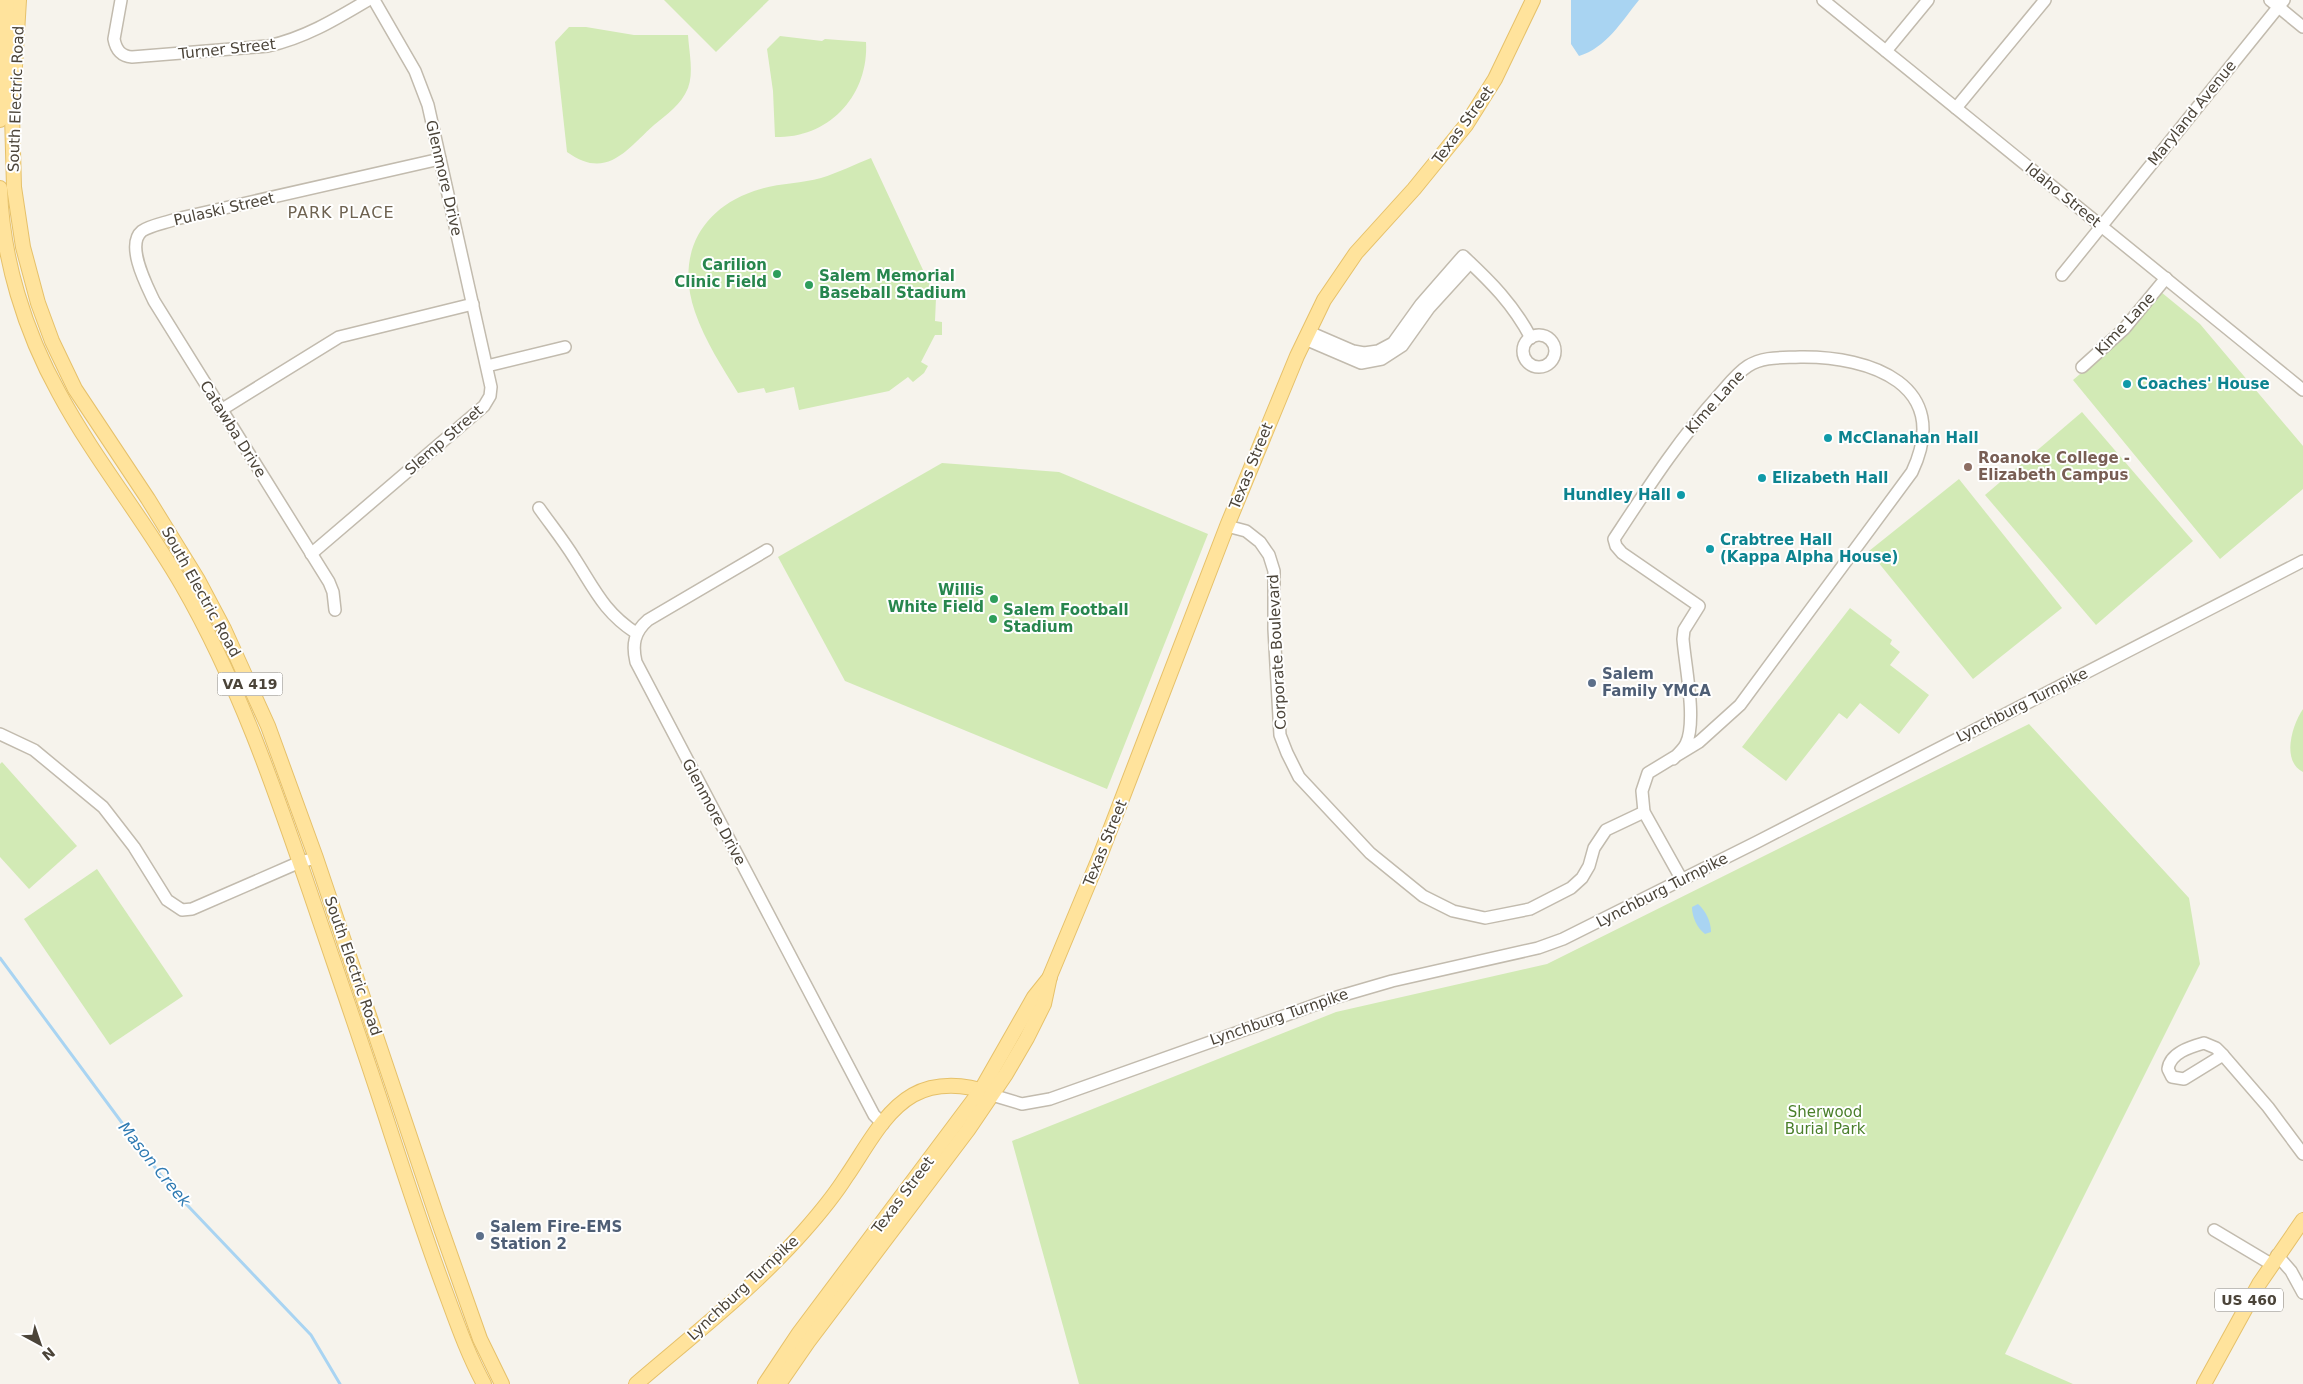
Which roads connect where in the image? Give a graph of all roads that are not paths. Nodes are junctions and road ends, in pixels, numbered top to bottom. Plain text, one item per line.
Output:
1 (7, 0) edge
2 (20, 0) edge
3 (368, 0) edge
4 (374, 0) edge
5 (1533, 0) edge
6 (1823, 0) edge
7 (1928, 0) edge
8 (2045, 0) edge
9 (2277, 2) edge
10 (120, 6) edge
11 (2303, 27) edge
12 (1886, 51) junction
13 (1956, 108) junction
14 (0, 120) edge
15 (440, 159) junction
16 (0, 188) edge
17 (2101, 226) junction
18 (135, 246) joint
19 (2062, 275) dead end
20 (2166, 278) junction
21 (473, 304) junction
22 (1307, 336) junction
23 (1531, 338) dead end
24 (565, 347) dead end
25 (487, 366) junction
26 (2082, 367) dead end
27 (2302, 386) edge
28 (221, 410) junction
29 (539, 508) dead end
30 (1227, 526) junction
31 (767, 550) dead end
32 (311, 554) junction
33 (2303, 561) edge
34 (335, 610) dead end
35 (636, 633) junction
36 (0, 734) edge
37 (1673, 760) junction
38 (1644, 812) junction
39 (316, 858) junction
40 (300, 862) junction
41 (1682, 880) junction
42 (2223, 1055) dead end
43 (987, 1092) junction
44 (883, 1124) junction
45 (2303, 1154) edge
46 (2303, 1220) edge
47 (2214, 1230) dead end
48 (2274, 1259) junction
49 (2303, 1294) edge
50 (484, 1384) edge
51 (502, 1384) edge
52 (636, 1384) edge
53 (765, 1384) edge
54 (779, 1384) edge
55 (2204, 1384) edge

1 - 14 main road, South Electric Road
2 - 39 main road, South Electric Road / VA 419
3 - 10 street, Turner Street
4 - 15 street, Glenmore Drive
5 - 22 main road, Texas Street
6 - 12 street, Idaho Street
7 - 12 street
8 - 13 street
9 - 11 street
9 - 17 street, Maryland Avenue
12 - 13 street, Idaho Street
13 - 17 street, Idaho Street
15 - 18 street, Pulaski Street
15 - 21 street, Glenmore Drive
16 - 40 main road, South Electric Road / VA 419
17 - 19 street, Maryland Avenue
17 - 20 street, Idaho Street
18 - 28 street, Catawba Drive
20 - 26 street, Kime Lane
20 - 27 street, Idaho Street
21 - 25 street, Glenmore Drive
21 - 28 street
22 - 23 street
22 - 30 main road, Texas Street
24 - 25 street
25 - 32 street, Slemp Street
28 - 32 street, Catawba Drive
29 - 35 street
30 - 38 street, Corporate Boulevard
30 - 43 main road, Texas Street
31 - 35 street
32 - 34 street, Catawba Drive
33 - 41 street, Lynchburg Turnpike
35 - 44 street, Glenmore Drive
36 - 40 street
37 - 37 street, Kime Lane
37 - 38 street, Kime Lane
38 - 41 street, Kime Lane
39 - 40 street
39 - 51 main road, South Electric Road / VA 419
40 - 50 main road, South Electric Road / VA 419
41 - 43 street, Lynchburg Turnpike
42 - 45 street
43 - 44 main road, Lynchburg Turnpike
43 - 53 main road, Texas Street
43 - 54 main road, Texas Street
44 - 52 main road, Lynchburg Turnpike
46 - 48 main road, US 460
47 - 48 street
48 - 49 street
48 - 55 main road, US 460

